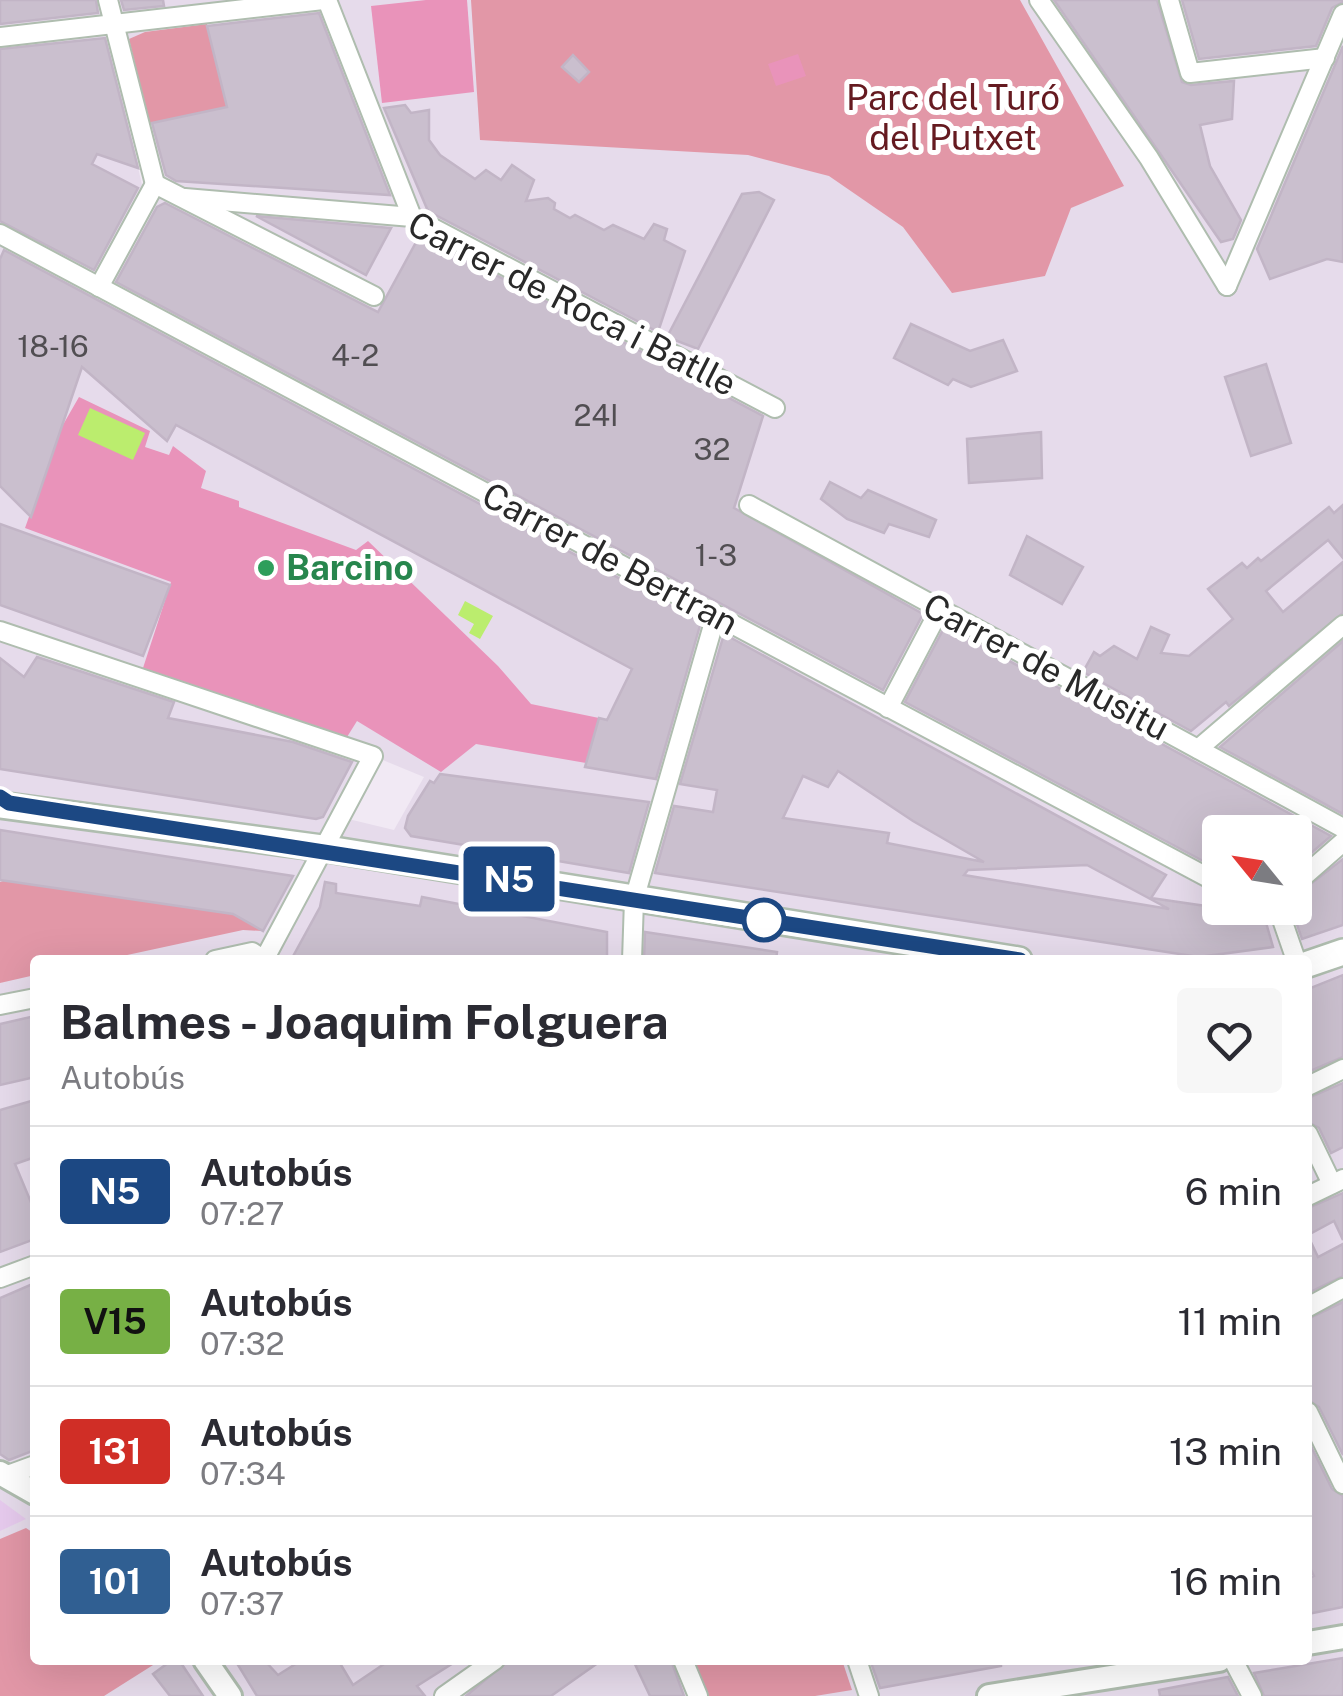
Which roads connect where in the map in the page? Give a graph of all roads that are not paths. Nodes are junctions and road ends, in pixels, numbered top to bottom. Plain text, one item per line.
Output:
1 (108, 0) edge
2 (325, 0) edge
3 (1039, 0) edge
4 (1169, 0) edge
5 (1343, 14) edge
6 (112, 22) junction
7 (0, 37) edge
8 (1324, 58) junction
9 (154, 184) junction
10 (185, 198) junction
11 (412, 217) junction
12 (0, 234) edge
13 (99, 287) junction
14 (374, 296) dead end
15 (775, 408) dead end
16 (749, 505) dead end
17 (940, 609) junction
18 (716, 614) junction
19 (1343, 625) edge
20 (0, 631) edge
21 (888, 708) junction
22 (1198, 748) junction
23 (3, 801) edge
24 (1343, 828) edge
25 (1343, 842) edge
26 (322, 848) junction
27 (1312, 869) edge
28 (1202, 874) edge
29 (634, 900) junction
30 (1284, 925) edge
31 (1343, 952) edge
32 (267, 955) edge
33 (632, 955) edge
34 (987, 955) edge
35 (1294, 955) edge
36 (1312, 963) edge
37 (30, 999) edge
38 (0, 1005) edge
39 (1343, 1069) edge
40 (1312, 1084) edge
41 (1312, 1140) edge
42 (1338, 1182) edge
43 (1312, 1194) edge
44 (30, 1267) edge
45 (0, 1278) edge
46 (1343, 1288) edge
47 (1312, 1304) edge
48 (1312, 1420) edge
49 (30, 1467) edge
50 (3, 1475) edge
51 (1343, 1484) edge
52 (30, 1490) edge
53 (1343, 1636) edge
54 (1312, 1642) edge
55 (208, 1665) edge
56 (482, 1665) edge
57 (685, 1665) edge
58 (859, 1665) edge
59 (1187, 1665) edge
60 (1236, 1665) edge
61 (230, 1696) edge
62 (444, 1696) edge
63 (698, 1696) edge
64 (869, 1696) edge
65 (989, 1696) edge
66 (1252, 1696) edge

1 - 6 street
2 - 6 street
2 - 11 street
3 - 8 street
4 - 8 street
5 - 8 street
6 - 7 street
6 - 9 street
9 - 10 street
9 - 13 street
10 - 11 street, Carrer de Roca i Batlle
10 - 14 street
11 - 15 street, Carrer de Roca i Batlle
12 - 13 street, Carrer de Bertran
13 - 18 street, Carrer de Bertran
16 - 17 street, Carrer de Musitu
17 - 21 street
17 - 22 street, Carrer de Musitu
18 - 21 street, Carrer de Bertran
18 - 29 street
19 - 22 street
20 - 26 street
21 - 28 street, Carrer de Bertran
22 - 24 street, Carrer de Musitu
23 - 26 main road
25 - 27 street
26 - 29 main road
26 - 32 street
29 - 33 street
29 - 34 main road
30 - 35 street
31 - 36 main road
37 - 38 street
39 - 40 street
41 - 42 street
42 - 43 street
44 - 45 street
46 - 47 street
48 - 51 street
49 - 50 street
50 - 52 street
53 - 54 street
55 - 61 street
56 - 62 street
57 - 63 street
58 - 64 street
59 - 65 street
60 - 66 street

